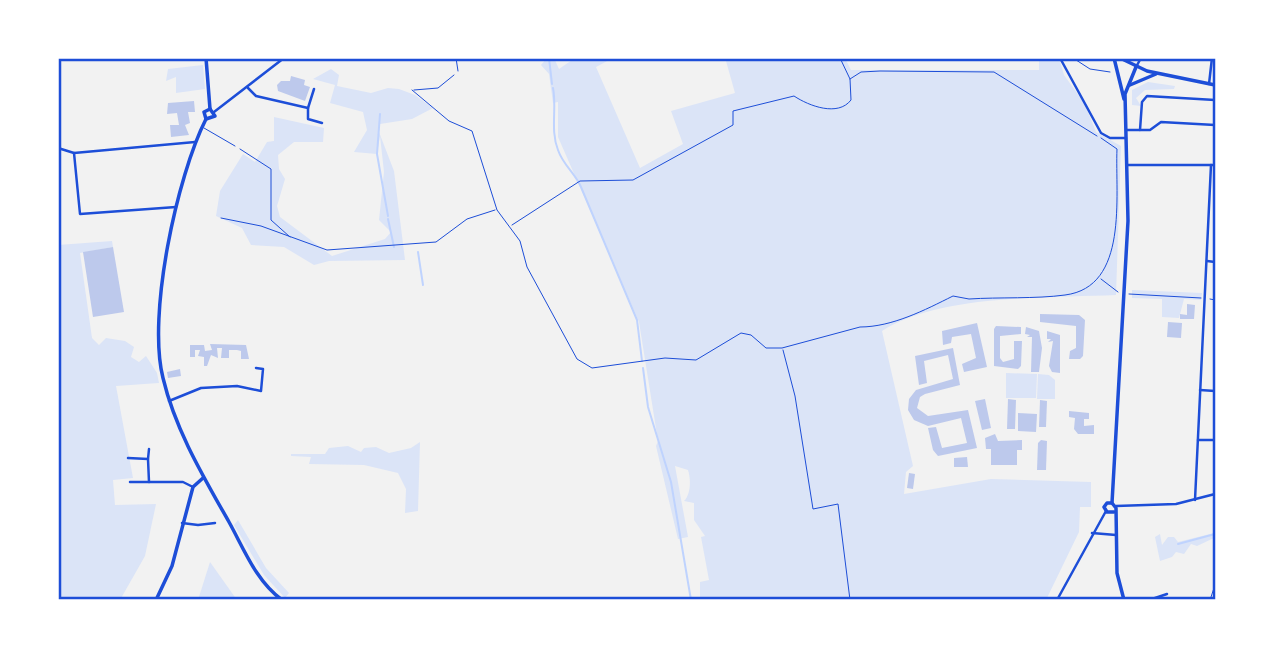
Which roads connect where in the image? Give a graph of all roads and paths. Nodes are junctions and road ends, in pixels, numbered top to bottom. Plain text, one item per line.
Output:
1 (206, 58) edge
2 (284, 58) edge
3 (456, 58) edge
4 (840, 58) edge
5 (1060, 58) edge
6 (1073, 58) edge
7 (1117, 58) edge
8 (1141, 58) edge
9 (1212, 58) edge
10 (1136, 67) junction
11 (458, 71) joint
12 (1116, 72) junction
13 (1156, 74) junction
14 (850, 79) junction
15 (1209, 84) junction
16 (1215, 85) edge
17 (248, 88) junction
18 (1127, 88) junction
19 (314, 89) dead end
20 (1215, 100) edge
21 (1125, 101) junction
22 (308, 108) junction
23 (212, 110) junction
24 (206, 119) junction
25 (322, 122) dead end
26 (1215, 125) edge
27 (202, 126) junction
28 (1126, 130) junction
29 (1140, 130) junction
30 (1127, 138) junction
31 (195, 142) junction
32 (235, 146) joint
33 (58, 148) edge
34 (74, 153) junction
35 (1127, 165) junction
36 (1213, 165) edge
37 (178, 207) junction
38 (497, 210) junction
39 (221, 218) dead end
40 (1208, 220) junction
41 (1215, 220) edge
42 (510, 226) junction
43 (294, 240) junction
44 (1207, 261) junction
45 (1215, 262) edge
46 (1099, 277) junction
47 (1118, 293) dead end
48 (1132, 294) dead end
49 (1215, 296) edge
50 (1204, 298) dead end
51 (1215, 300) edge
52 (782, 348) junction
53 (256, 368) dead end
54 (1200, 390) junction
55 (1215, 391) edge
56 (169, 401) junction
57 (1198, 440) junction
58 (1215, 440) edge
59 (149, 449) dead end
60 (128, 458) dead end
61 (148, 458) junction
62 (203, 478) junction
63 (130, 482) dead end
64 (149, 482) junction
65 (193, 487) junction
66 (1215, 494) edge
67 (1195, 500) junction
68 (1114, 504) junction
69 (1105, 511) junction
70 (1114, 512) junction
71 (182, 523) junction
72 (215, 523) dead end
73 (1091, 533) junction
74 (1116, 535) junction
75 (1215, 585) edge
76 (1167, 594) dead end
77 (156, 600) edge
78 (282, 600) edge
79 (850, 600) edge
80 (1057, 600) edge
81 (1124, 600) edge
82 (1149, 600) edge
83 (1210, 600) edge

1 - 23 main road
2 - 17 street
3 - 11 lane
4 - 14 path
5 - 30 street
6 - 12 path
7 - 10 main road
7 - 12 main road
8 - 10 street
9 - 15 street
10 - 13 main road
10 - 18 main road
11 - 38 path
12 - 21 main road
13 - 15 main road
13 - 18 main road
14 - 42 path
14 - 46 path
15 - 16 main road
17 - 22 street
17 - 23 street
18 - 21 main road
19 - 22 street
20 - 29 street
21 - 28 main road
22 - 25 street
23 - 24 main road
23 - 24 main road
24 - 27 main road
26 - 29 street
27 - 31 main road
27 - 32 lane
28 - 29 street
28 - 30 main road
30 - 35 main road
31 - 34 street
31 - 37 main road
32 - 43 path
33 - 34 street
34 - 37 street
35 - 36 street
35 - 68 main road
36 - 40 street
37 - 56 main road
38 - 42 path
38 - 43 path
39 - 43 path
40 - 41 street
40 - 44 street
42 - 52 path
44 - 45 street
44 - 54 street
46 - 47 path
46 - 52 path
48 - 50 path
49 - 51 path
52 - 79 path
53 - 56 street
54 - 55 street
54 - 57 street
56 - 62 main road
57 - 58 street
57 - 67 street
59 - 61 street
60 - 61 street
61 - 64 street
62 - 65 main road
62 - 78 main road
63 - 64 street
64 - 65 street
65 - 71 main road
66 - 67 street
67 - 68 street
68 - 69 main road
68 - 70 main road
69 - 70 main road
69 - 73 street
70 - 74 main road
71 - 72 street
71 - 77 main road
73 - 74 street
73 - 80 street
74 - 81 main road
75 - 83 path
76 - 82 street

